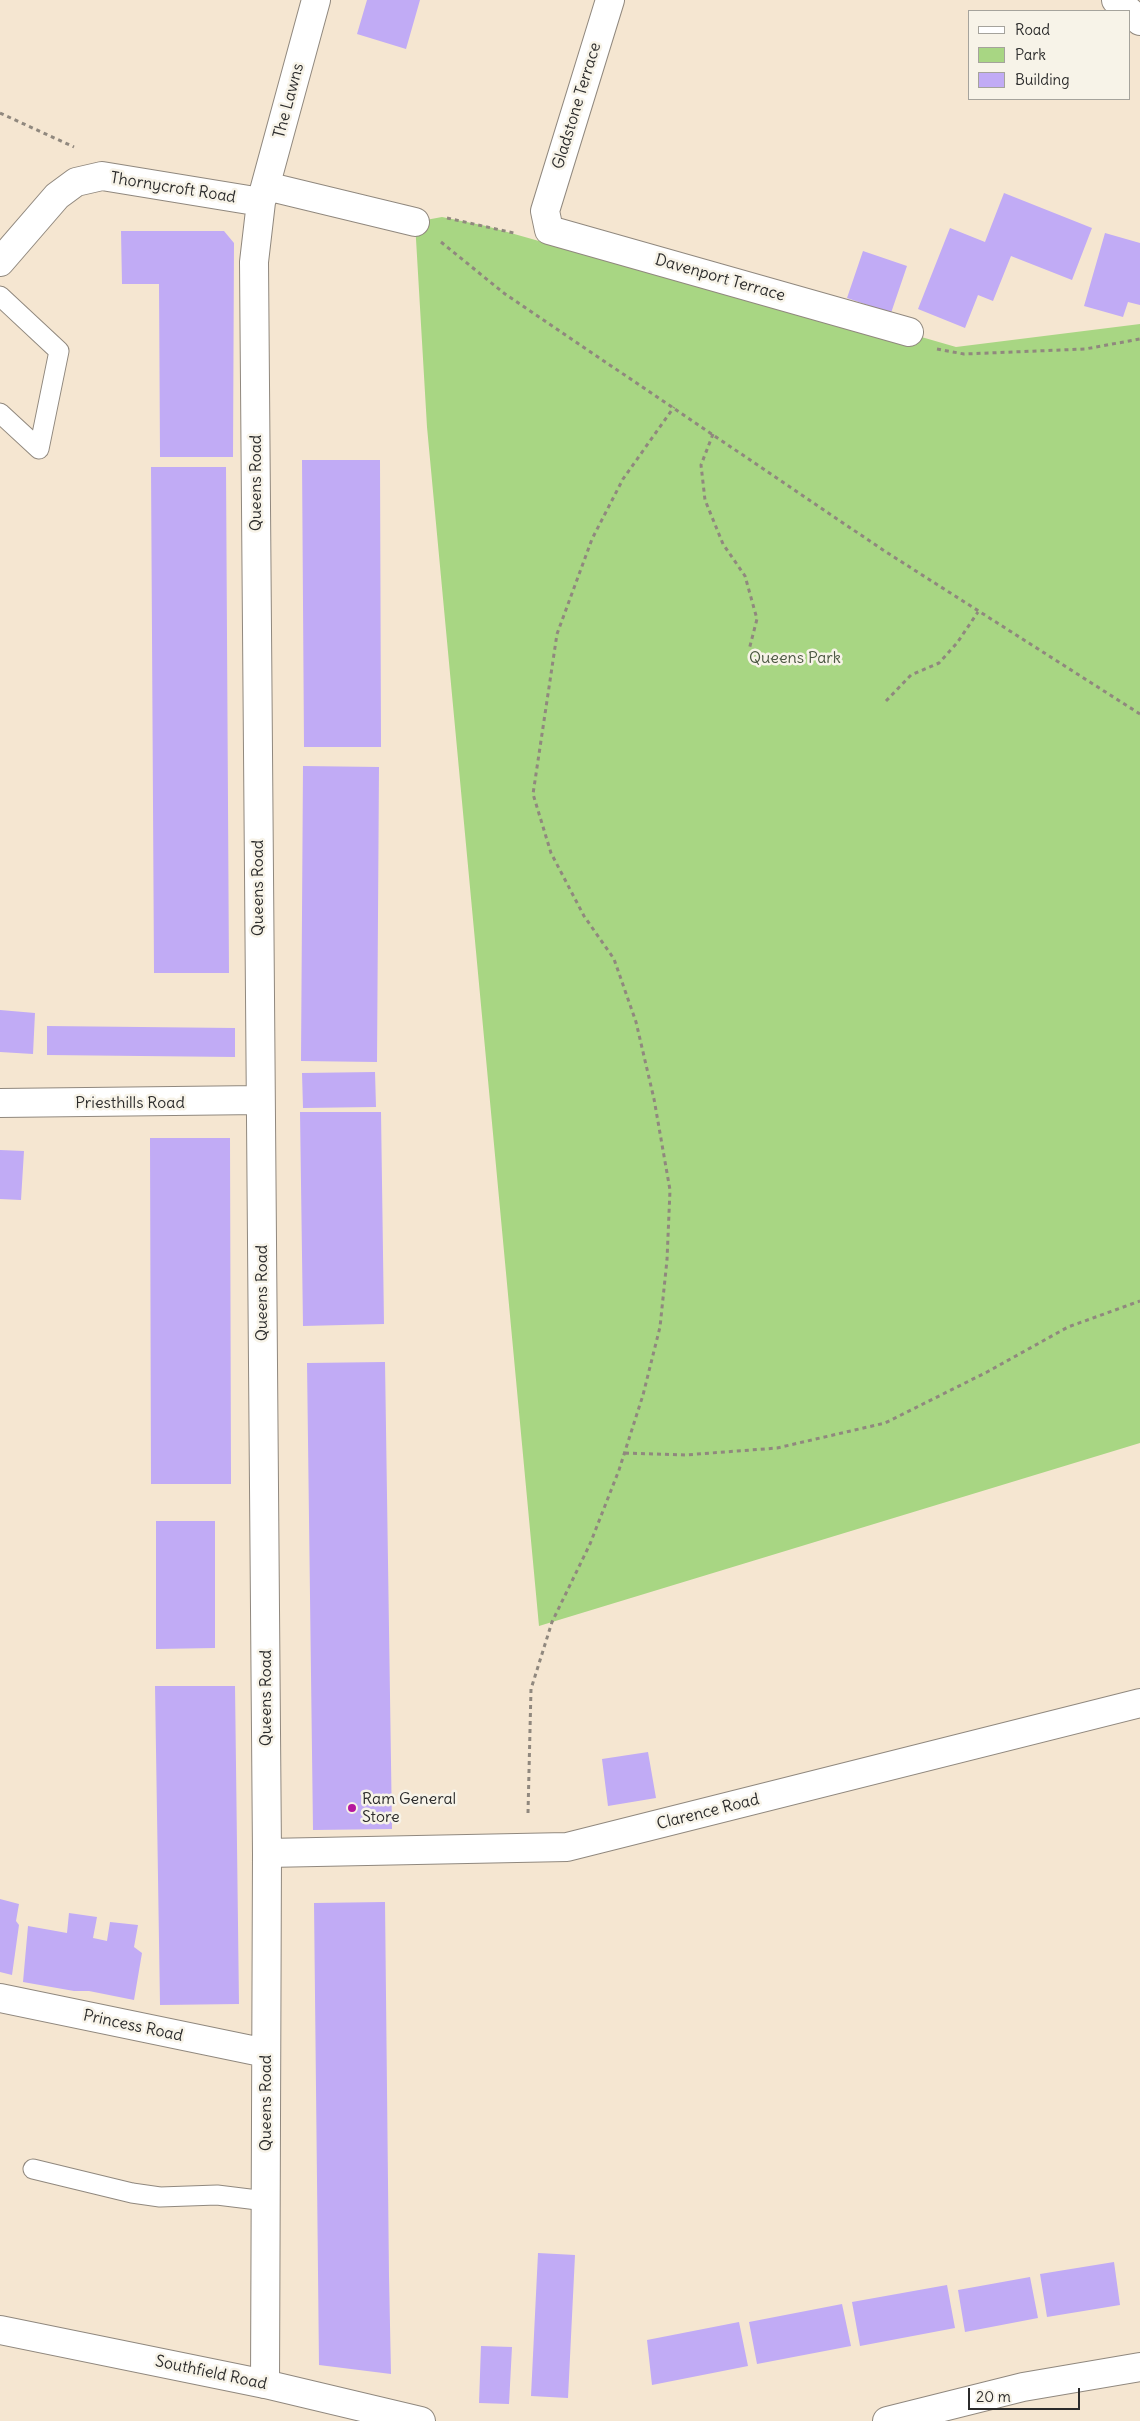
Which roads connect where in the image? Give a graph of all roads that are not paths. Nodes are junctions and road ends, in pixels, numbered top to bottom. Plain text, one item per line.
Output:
1 (316, 0) edge
2 (610, 0) edge
3 (1116, 0) edge
4 (1127, 10) edge
5 (1130, 12) edge
6 (1140, 21) edge
7 (264, 194) junction
8 (545, 211) joint
9 (415, 222) road end
10 (0, 262) edge
11 (0, 296) edge
12 (909, 332) dead end
13 (0, 413) edge
14 (260, 1100) junction
15 (0, 1103) edge
16 (1140, 1703) edge
17 (267, 1853) junction
18 (0, 1998) edge
19 (266, 2053) junction
20 (33, 2169) dead end
21 (266, 2201) junction
22 (0, 2330) edge
23 (1140, 2367) edge
24 (265, 2384) junction
25 (421, 2421) edge
26 (887, 2421) edge

1 - 7 street, The Lawns
2 - 8 street, Gladstone Terrace
3 - 4 street
5 - 6 street
7 - 9 street, Thornycroft Road
7 - 10 street, Thornycroft Road
7 - 14 street, Queens Road
8 - 12 street, Davenport Terrace
11 - 13 lane
14 - 15 street, Priesthills Road
14 - 17 street, Queens Road
16 - 17 street, Clarence Road
17 - 19 street, Queens Road
18 - 19 street, Princess Road
19 - 21 street, Queens Road
20 - 21 lane
21 - 24 street, Queens Road
22 - 24 street, Southfield Road
23 - 26 street
24 - 25 street, Southfield Road

